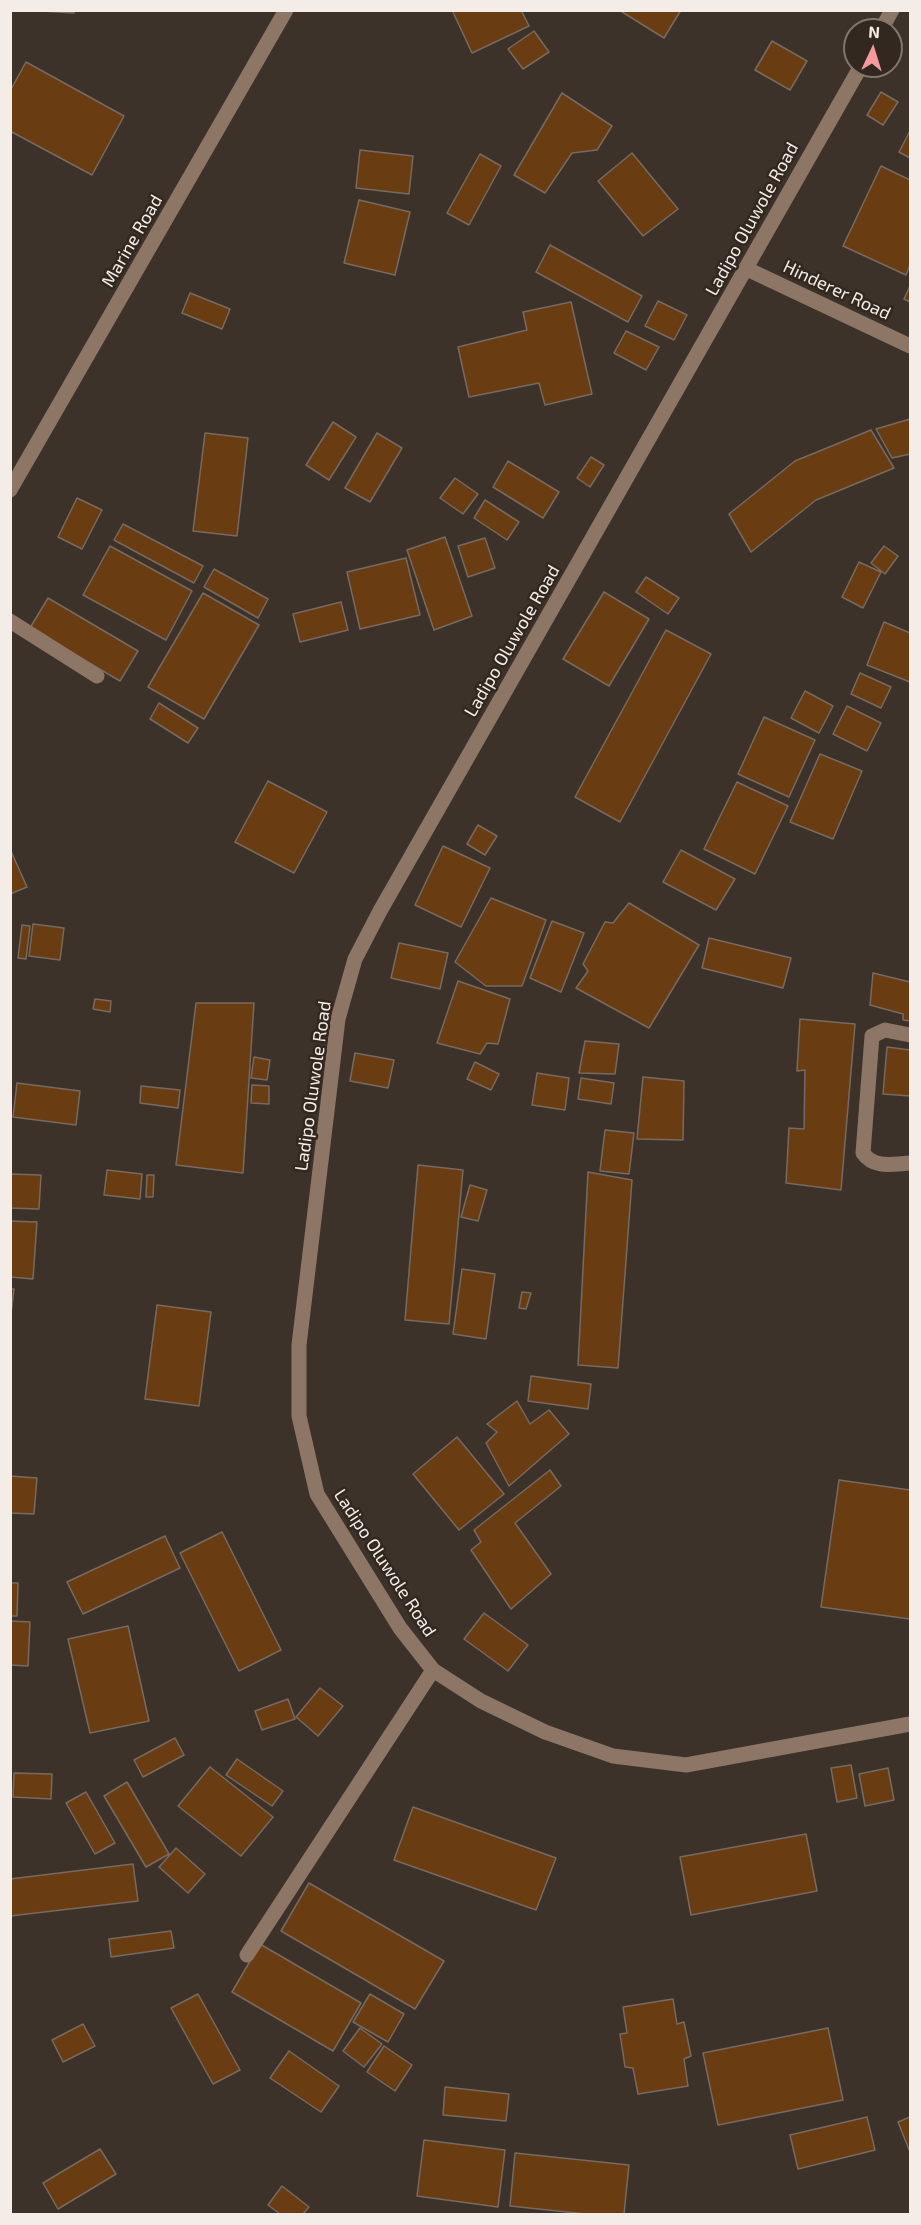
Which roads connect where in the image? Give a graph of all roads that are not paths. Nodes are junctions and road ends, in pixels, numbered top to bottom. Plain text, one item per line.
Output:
1 (286, 10) edge
2 (854, 78) edge
3 (747, 269) junction
4 (910, 346) edge
5 (10, 490) edge
6 (10, 621) edge
7 (98, 676) dead end
8 (910, 1035) edge
9 (910, 1163) edge
10 (433, 1670) junction
11 (910, 1724) edge
12 (247, 1955) dead end

1 - 5 street, Marine Road
2 - 3 street, Ladipo Oluwole Road
3 - 4 street, Hinderer Road
3 - 10 street, Ladipo Oluwole Road
6 - 7 street
8 - 9 street
10 - 11 street, Ladipo Oluwole Road
10 - 12 street

